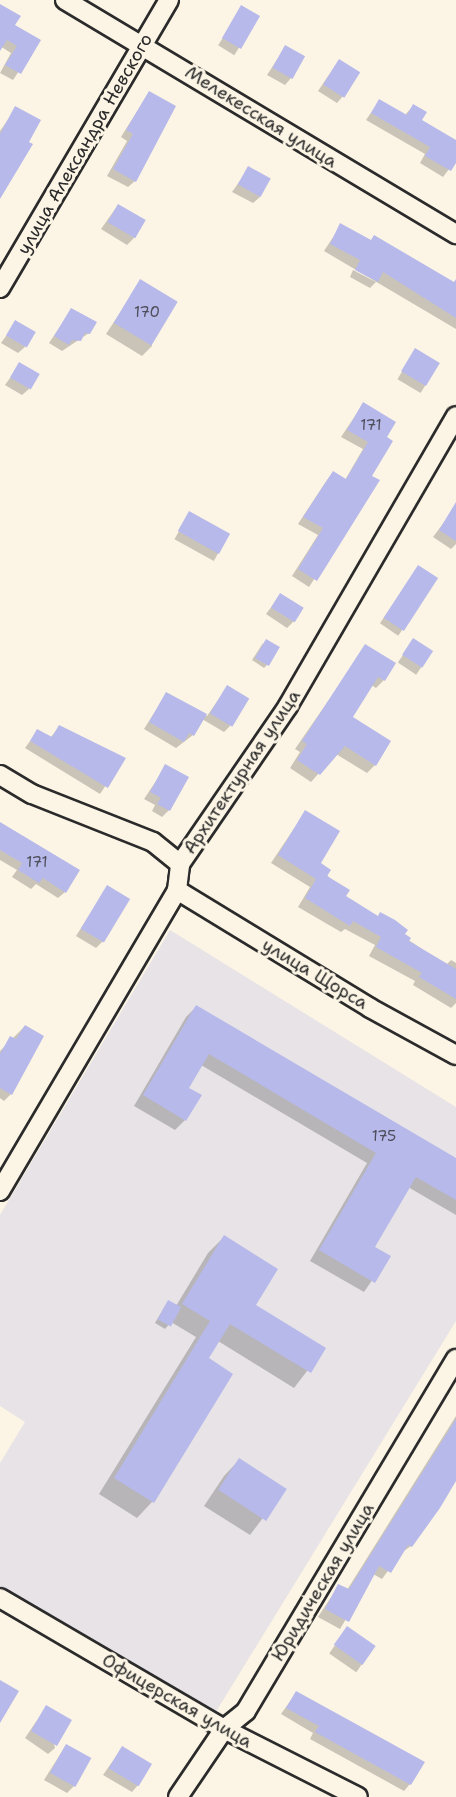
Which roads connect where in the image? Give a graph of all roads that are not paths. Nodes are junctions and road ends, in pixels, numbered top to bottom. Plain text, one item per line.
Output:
1 (65, 0) edge
2 (169, 0) edge
3 (143, 44) junction
4 (456, 234) edge
5 (0, 288) edge
6 (456, 416) edge
7 (0, 775) edge
8 (180, 864) junction
9 (177, 890) junction
10 (456, 1055) edge
11 (0, 1191) edge
12 (456, 1359) edge
13 (0, 1598) edge
14 (224, 1729) junction
15 (178, 1797) edge
16 (358, 1797) edge

1 - 3 street, Мелекесская улица
2 - 3 street, улица Александра Невского
3 - 4 street, Мелекесская улица
3 - 5 street, улица Александра Невского
6 - 8 street, Архитектурная улица
7 - 8 street
8 - 9 street, Архитектурная улица
9 - 10 street, улица Щорса
9 - 11 street, Архитектурная улица
12 - 14 street, Юридическая улица
13 - 14 street, Офицерская улица
14 - 15 street, Юридическая улица
14 - 16 street, Офицерская улица

